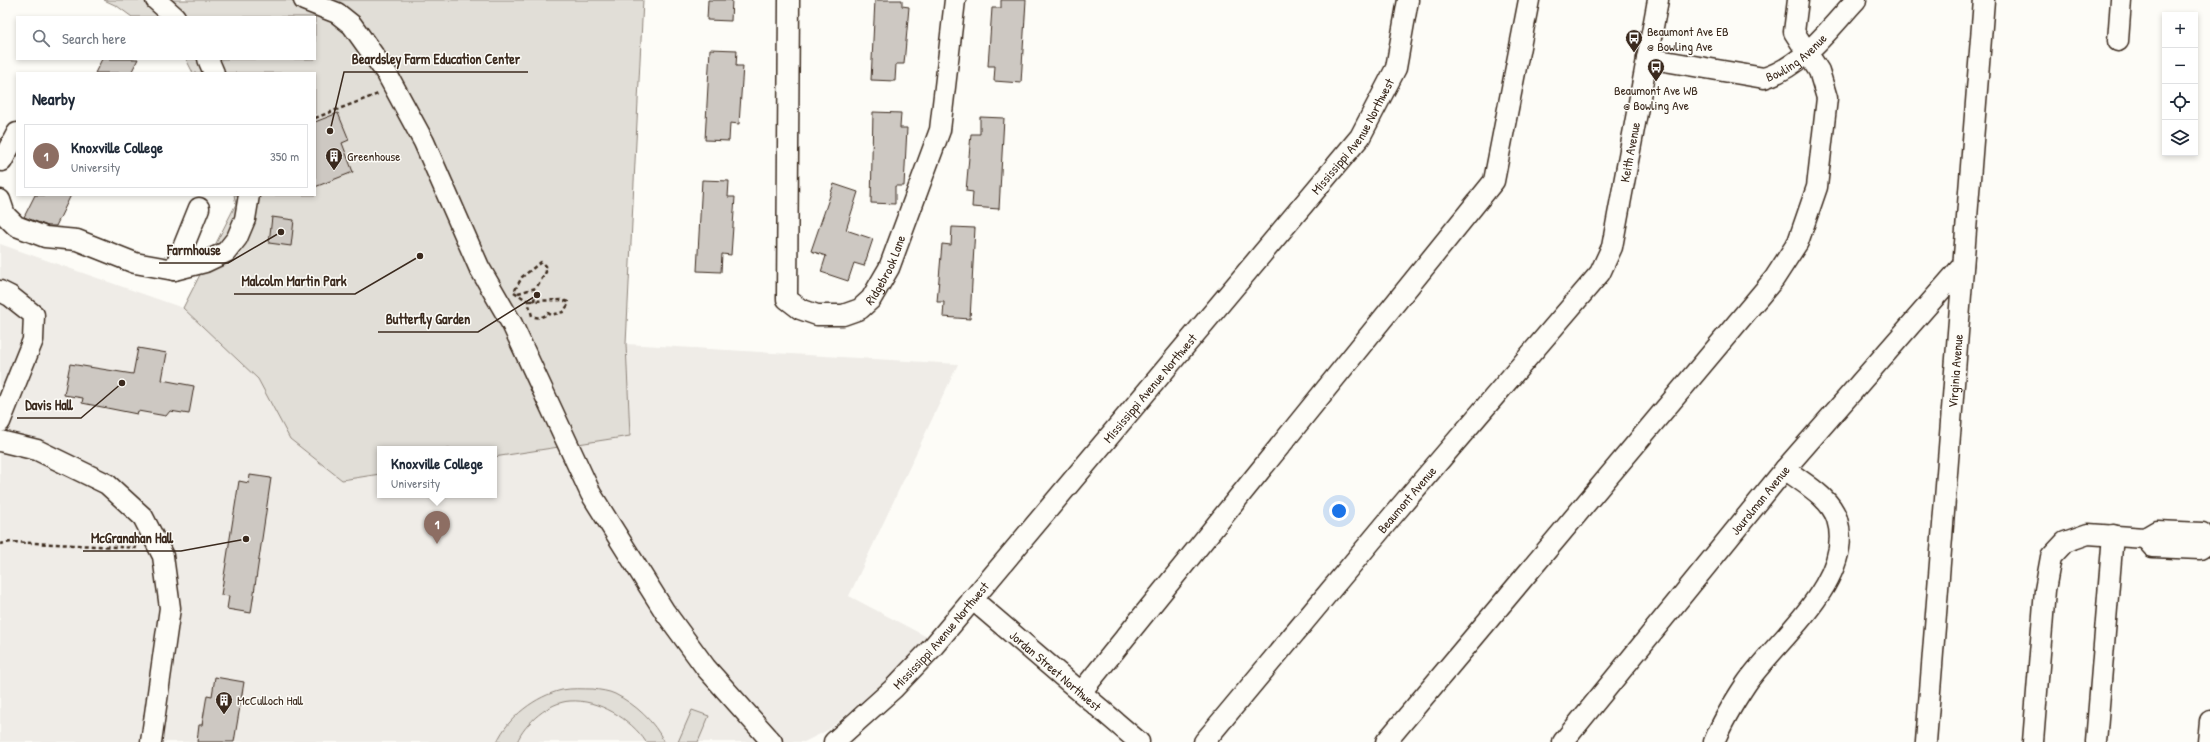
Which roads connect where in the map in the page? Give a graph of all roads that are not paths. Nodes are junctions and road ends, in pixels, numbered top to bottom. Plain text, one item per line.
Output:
1 (156, 0) edge
2 (304, 0) edge
3 (789, 0) edge
4 (955, 0) edge
5 (1408, 0) edge
6 (1529, 0) edge
7 (1658, 0) edge
8 (1798, 0) edge
9 (1856, 0) edge
10 (1984, 0) edge
11 (2121, 0) edge
12 (174, 16) edge
13 (2118, 41) dead end
14 (1806, 53) junction
15 (1647, 58) junction
16 (208, 60) edge
17 (214, 72) edge
18 (16, 135) edge
19 (1, 166) edge
20 (249, 196) edge
21 (0, 200) edge
22 (199, 208) dead end
23 (1608, 256) joint
24 (1963, 265) junction
25 (174, 270) junction
26 (0, 292) edge
27 (0, 422) edge
28 (0, 441) edge
29 (1785, 469) junction
30 (2113, 535) junction
31 (2209, 542) edge
32 (972, 599) junction
33 (1082, 691) junction
34 (2210, 721) edge
35 (151, 742) edge
36 (772, 742) edge
37 (834, 742) edge
38 (1139, 742) edge
39 (1204, 742) edge
40 (1386, 742) edge
41 (1564, 742) edge
42 (1714, 742) edge
43 (1926, 742) edge
44 (2033, 742) edge
45 (2096, 742) edge
46 (2208, 742) edge

1 - 12 street
2 - 36 street
3 - 4 street, Ridgebrook Lane
5 - 32 street, Mississippi Avenue Northwest
6 - 33 street
7 - 15 street, Keith Avenue
8 - 14 street
9 - 14 street, Bowling Avenue
10 - 24 street, Virginia Avenue
11 - 13 street
14 - 15 street, Bowling Avenue
14 - 40 street
15 - 23 street, Keith Avenue
16 - 17 street
18 - 19 street
20 - 25 street
21 - 25 street
22 - 25 street
23 - 39 street, Beaumont Avenue
24 - 29 street, Jourolman Avenue
24 - 43 street, Virginia Avenue
26 - 27 street
28 - 35 street
29 - 41 street, Jourolman Avenue
29 - 42 street
30 - 31 street
30 - 44 street
30 - 45 street
32 - 33 street, Jordan Street Northwest
32 - 37 street, Mississippi Avenue Northwest
33 - 38 street, Jordan Street Northwest
34 - 46 street

